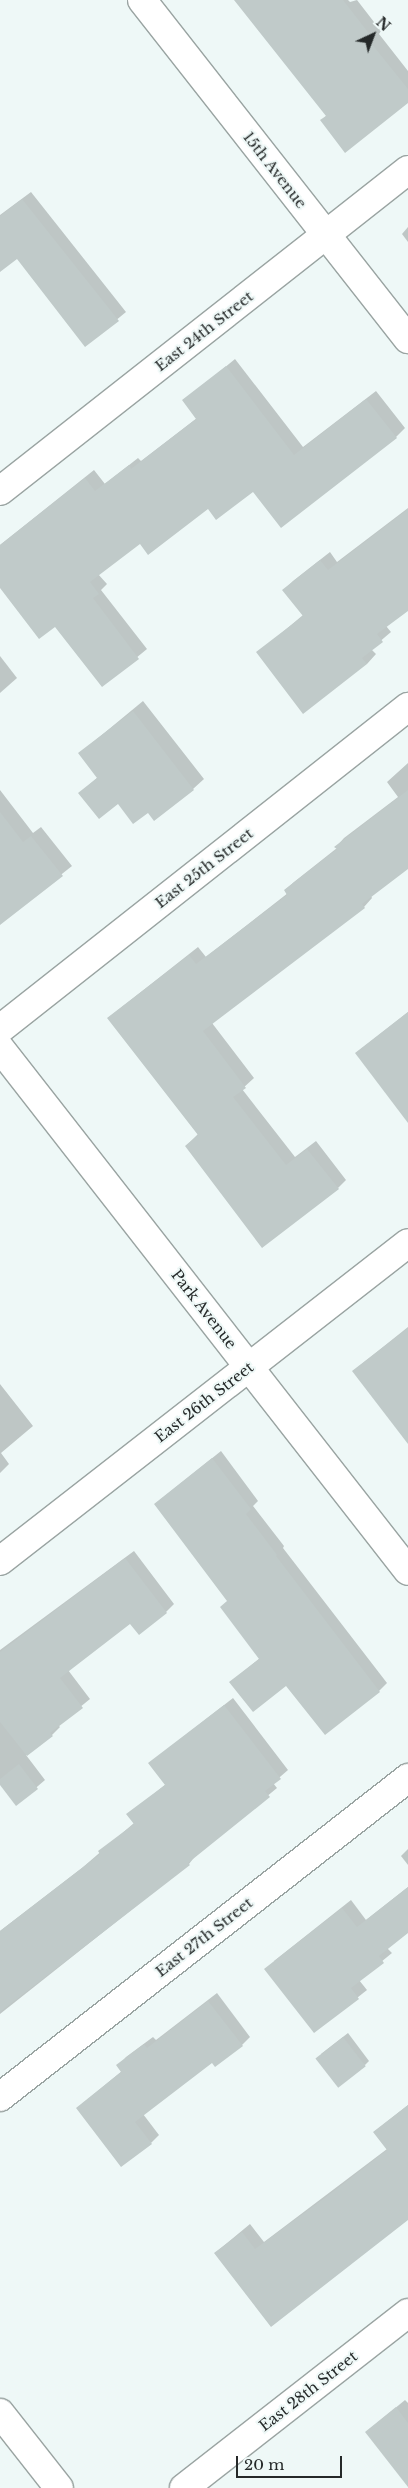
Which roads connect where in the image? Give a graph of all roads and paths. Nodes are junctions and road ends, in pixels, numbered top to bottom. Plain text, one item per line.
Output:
1 (142, 0) edge
2 (408, 170) edge
3 (326, 234) junction
4 (408, 339) edge
5 (0, 491) edge
6 (408, 708) edge
7 (0, 1029) edge
8 (0, 1048) edge
9 (408, 1243) edge
10 (249, 1367) junction
11 (0, 1561) edge
12 (408, 1570) edge
13 (408, 1778) edge
14 (0, 2097) edge
15 (408, 2313) edge
16 (0, 2413) edge
17 (58, 2488) edge
18 (184, 2488) edge

1 - 3 street, 15th Avenue
2 - 3 street, East 24th Street
3 - 4 street, 15th Avenue
3 - 5 street, East 24th Street
6 - 7 street, East 25th Street
8 - 10 street, Park Avenue
9 - 10 street, East 26th Street
10 - 11 street, East 26th Street
10 - 12 street, Park Avenue
13 - 14 street, East 27th Street
15 - 18 street, East 28th Street
16 - 17 street

